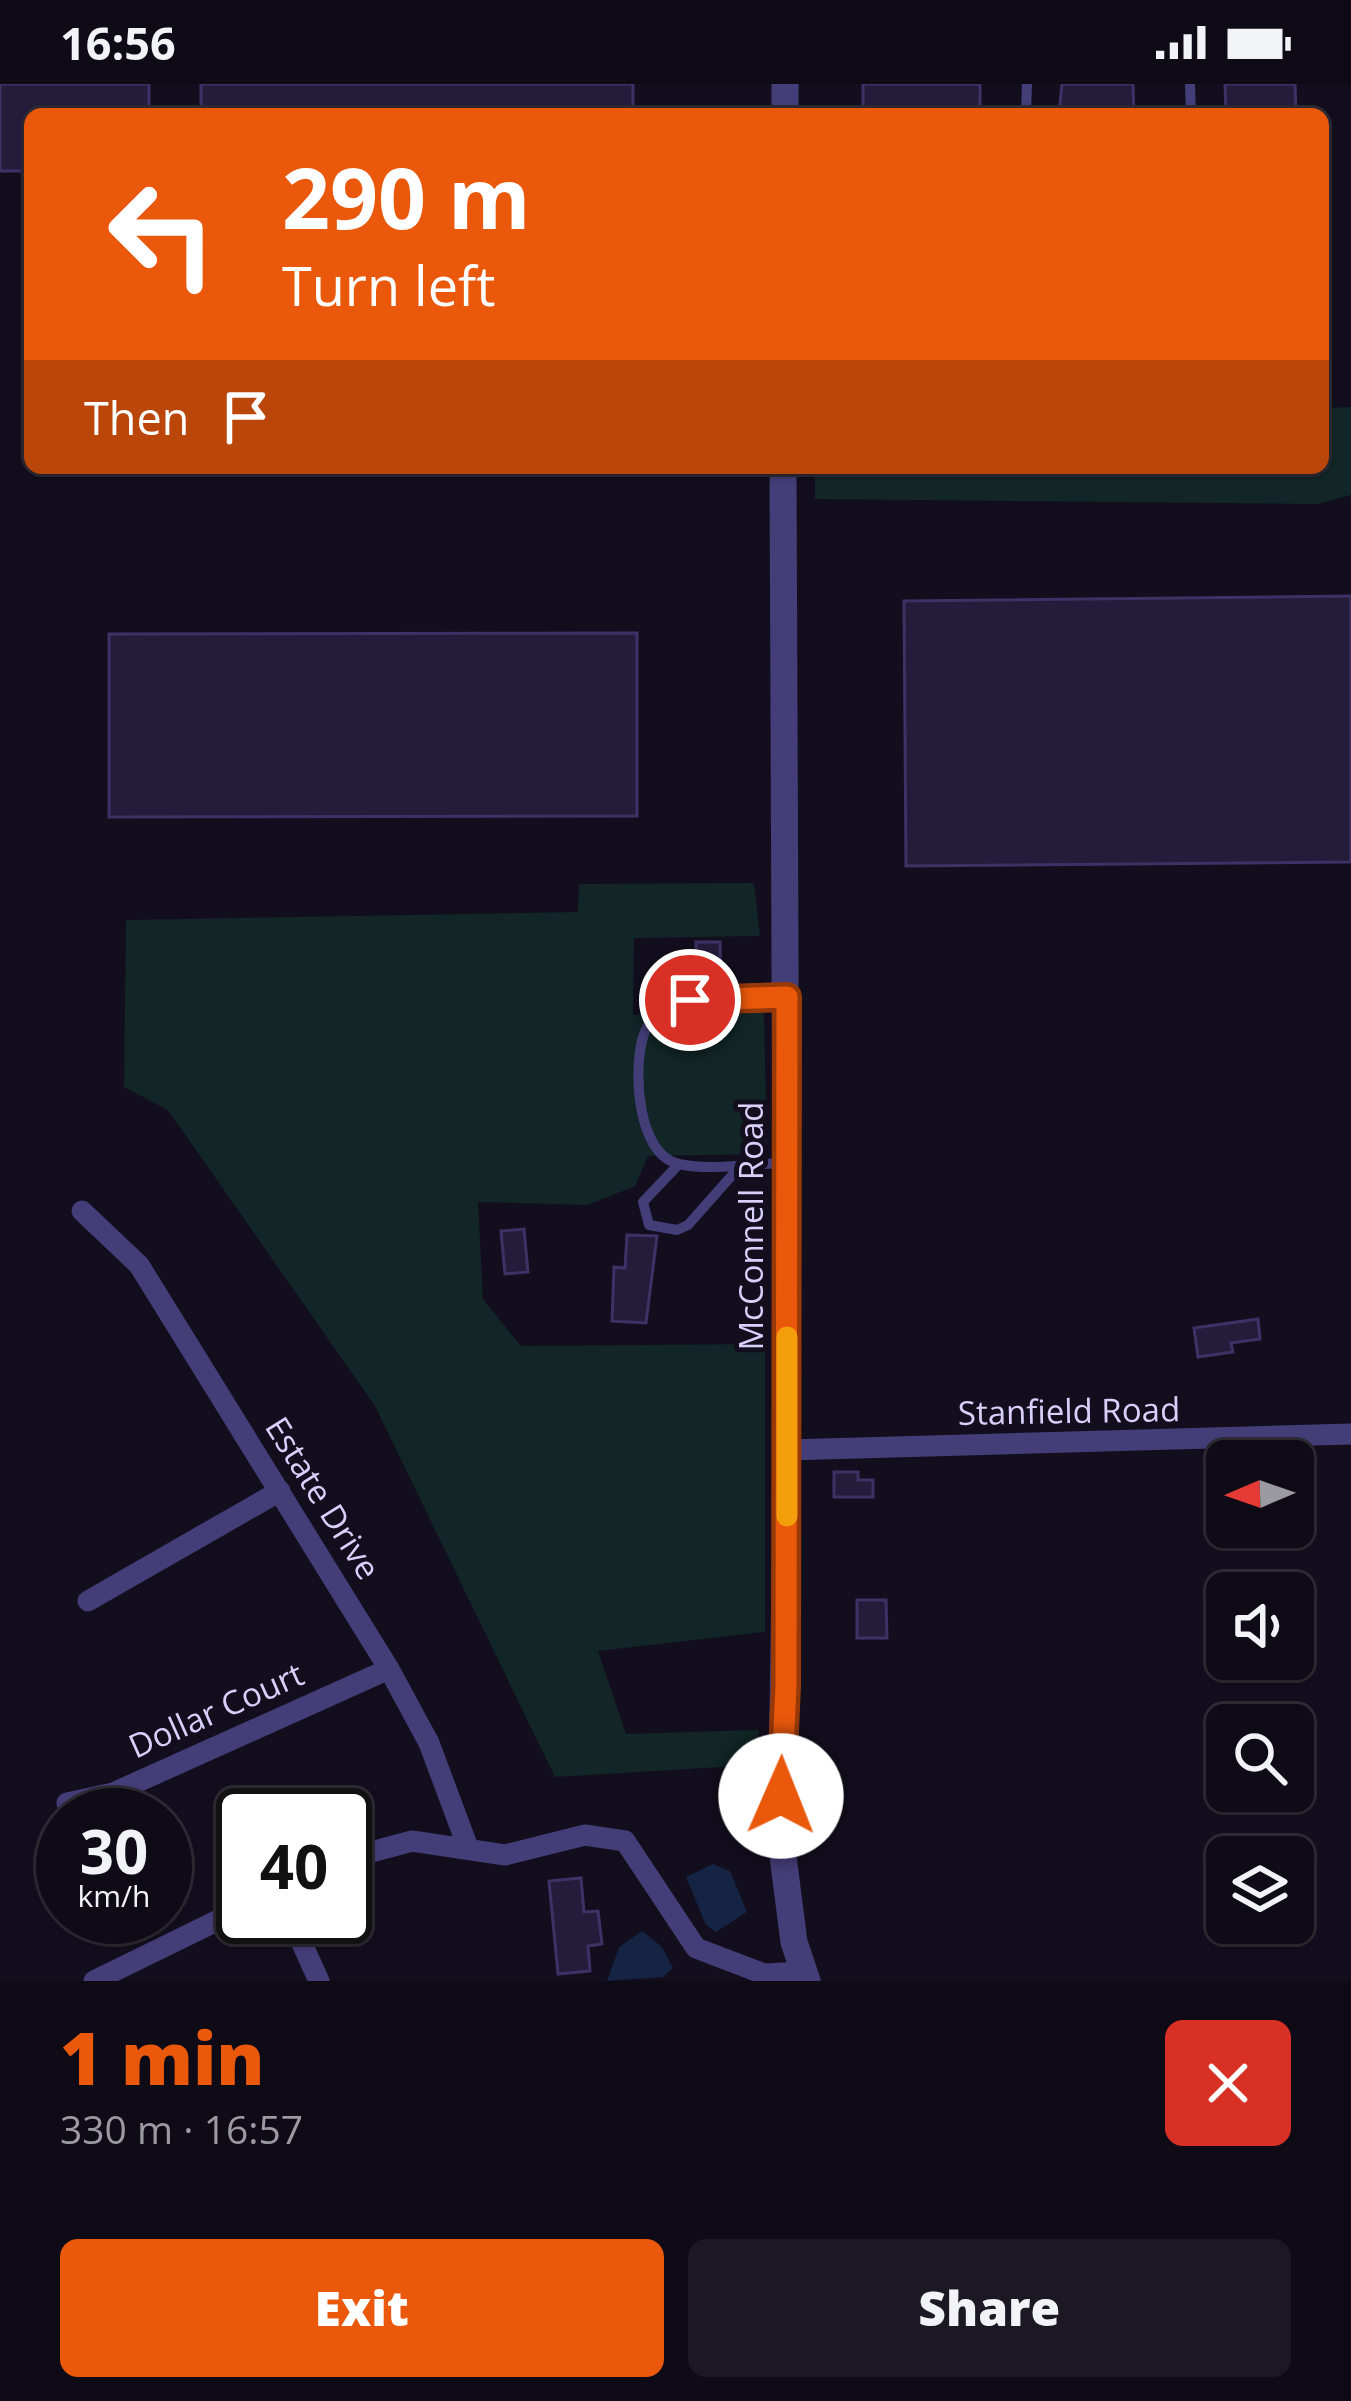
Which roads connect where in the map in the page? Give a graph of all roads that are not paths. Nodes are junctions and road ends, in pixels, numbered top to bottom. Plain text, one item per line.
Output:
1 (783, 474) edge
2 (787, 997) junction
3 (787, 1163) junction
4 (679, 1164) junction
5 (742, 1164) junction
6 (82, 1211) dead end
7 (1351, 1434) edge
8 (788, 1450) junction
9 (280, 1491) junction
10 (88, 1600) dead end
11 (389, 1669) junction
12 (124, 1788) edge
13 (466, 1845) junction
14 (372, 1852) edge
15 (216, 1922) edge
16 (302, 1944) edge
17 (805, 1976) edge
18 (98, 1980) edge
19 (319, 1981) edge

1 - 2 street, McConnell Road
2 - 3 street, McConnell Road
2 - 4 lane
3 - 5 lane
3 - 8 street, McConnell Road
4 - 5 lane
4 - 5 lane
6 - 9 street, Estate Drive
7 - 8 street, Stanfield Road
8 - 17 street, McConnell Road
9 - 10 street
9 - 11 street, Estate Drive
11 - 12 street, Dollar Court
11 - 13 street, Estate Drive
13 - 14 street
13 - 17 street
15 - 18 street
16 - 19 street

